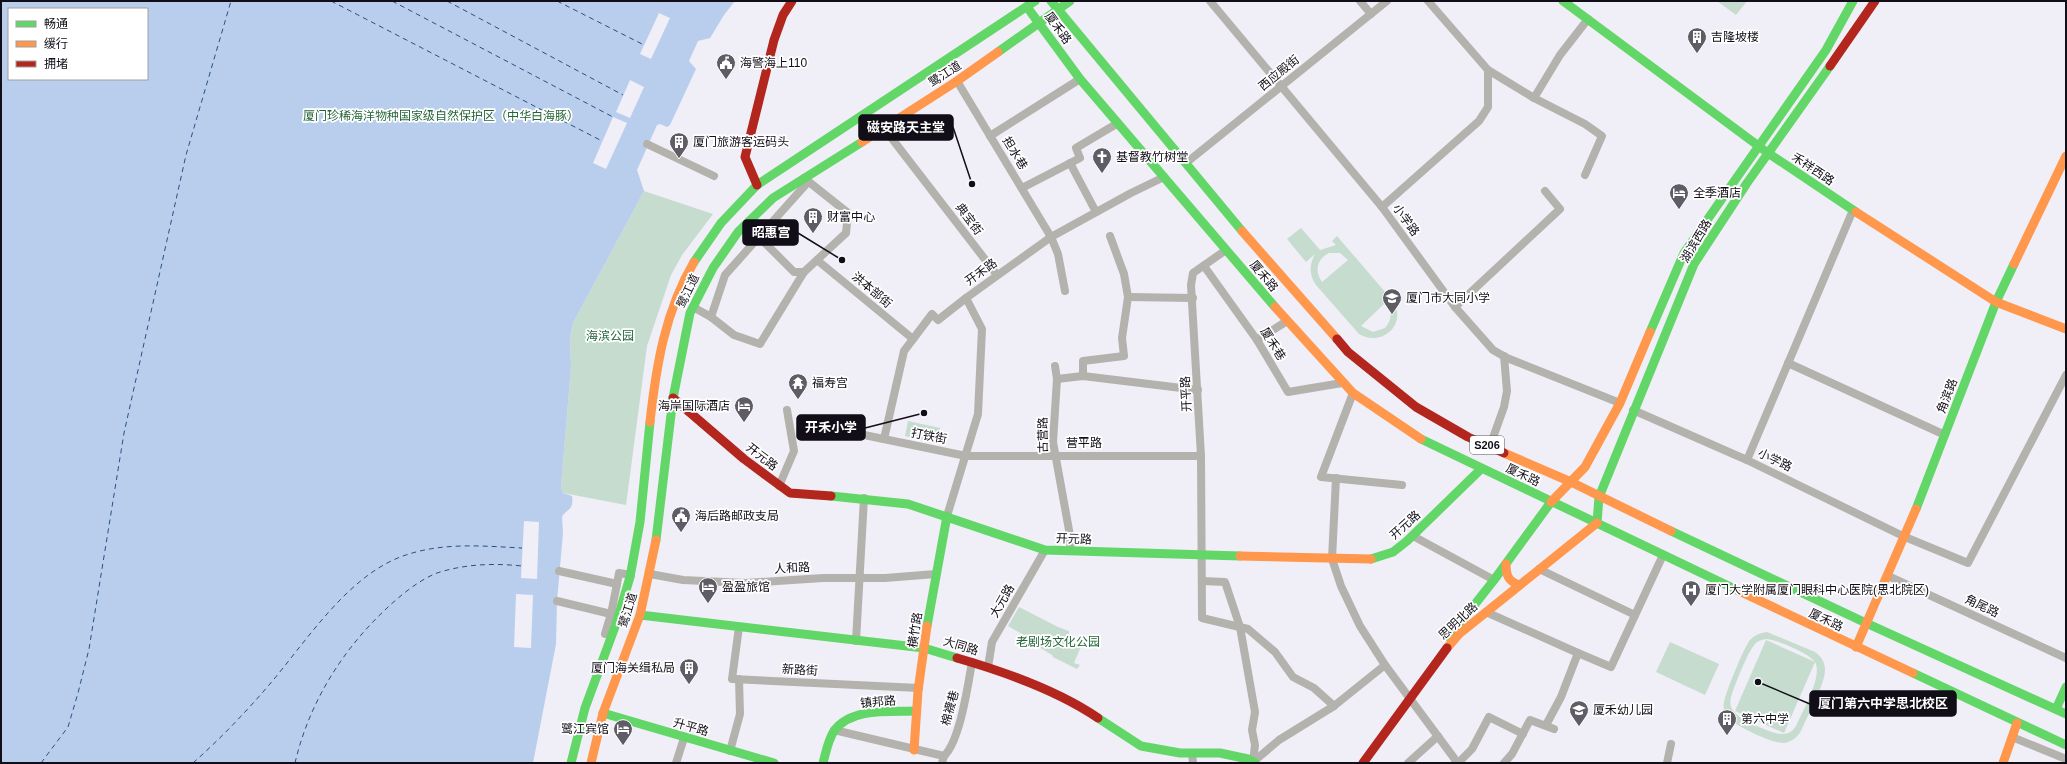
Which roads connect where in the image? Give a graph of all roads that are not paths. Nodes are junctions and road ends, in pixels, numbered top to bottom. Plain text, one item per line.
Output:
1 (792, 1) edge
2 (1035, 1) edge
3 (1051, 1) edge
4 (1070, 1) edge
5 (1211, 1) edge
6 (1360, 1) edge
7 (1387, 1) edge
8 (1428, 1) edge
9 (1563, 1) edge
10 (1853, 1) edge
11 (1866, 1) edge
12 (1875, 1) edge
13 (1025, 4) edge
14 (1057, 10) junction
15 (1371, 14) junction
16 (1588, 19) junction
17 (1040, 24) junction
18 (1854, 30) junction
19 (1488, 70) junction
20 (1080, 79) junction
21 (958, 81) junction
22 (1281, 87) junction
23 (1534, 98) junction
24 (1118, 124) junction
25 (883, 127) junction
26 (990, 136) junction
27 (647, 144) dead end
28 (1759, 146) junction
29 (1768, 153) junction
30 (2066, 156) edge
31 (1070, 162) junction
32 (1186, 163) junction
33 (1585, 175) dead end
34 (714, 176) dead end
35 (1164, 177) junction
36 (806, 180) junction
37 (757, 185) junction
38 (1022, 188) junction
39 (1545, 191) dead end
40 (1382, 207) junction
41 (1853, 210) junction
42 (1096, 212) junction
43 (743, 227) junction
44 (1110, 236) dead end
45 (759, 237) junction
46 (1051, 237) junction
47 (1226, 250) junction
48 (817, 260) junction
49 (1204, 266) junction
50 (804, 272) junction
51 (997, 275) junction
52 (1065, 291) dead end
53 (1128, 297) junction
54 (966, 298) junction
55 (1193, 298) junction
56 (1996, 302) junction
57 (693, 307) junction
58 (1455, 307) junction
59 (711, 317) junction
60 (1287, 321) junction
61 (2066, 329) edge
62 (913, 339) junction
63 (1258, 340) junction
64 (1504, 356) junction
65 (1788, 362) junction
66 (1055, 366) dead end
67 (2066, 375) edge
68 (1083, 376) junction
69 (1057, 379) junction
70 (1342, 382) junction
71 (1198, 390) junction
72 (1353, 393) junction
73 (673, 398) junction
74 (1620, 403) junction
75 (788, 410) dead end
76 (1633, 410) junction
77 (840, 430) dead end
78 (1945, 435) junction
79 (884, 439) junction
80 (1490, 446) junction
81 (1055, 455) junction
82 (966, 456) junction
83 (1201, 456) junction
84 (1747, 460) junction
85 (1481, 469) junction
86 (1336, 478) junction
87 (1571, 482) junction
88 (1402, 485) dead end
89 (779, 486) junction
90 (1599, 497) junction
91 (864, 498) junction
92 (1551, 502) junction
93 (947, 516) junction
94 (1597, 523) junction
95 (1413, 536) junction
96 (1905, 536) junction
97 (1045, 550) junction
98 (1071, 551) junction
99 (1663, 555) junction
100 (1203, 556) junction
101 (1332, 559) junction
102 (1506, 564) junction
103 (1539, 569) junction
104 (559, 571) dead end
105 (650, 574) junction
106 (936, 574) junction
107 (631, 575) junction
108 (1888, 576) junction
109 (858, 578) junction
110 (1494, 580) junction
111 (1202, 581) junction
112 (617, 584) junction
113 (1519, 586) junction
114 (557, 601) dead end
115 (1486, 612) junction
116 (611, 614) junction
117 (1635, 615) junction
118 (640, 616) junction
119 (1866, 623) junction
120 (739, 627) junction
121 (1240, 627) junction
122 (614, 634) junction
123 (856, 641) junction
124 (1856, 647) junction
125 (924, 648) junction
126 (1578, 653) junction
127 (2066, 658) edge
128 (972, 662) junction
129 (1385, 665) junction
130 (988, 667) junction
131 (739, 679) junction
132 (2066, 687) edge
133 (919, 688) junction
134 (1407, 695) junction
135 (1334, 706) junction
136 (2056, 709) junction
137 (916, 712) junction
138 (603, 713) junction
139 (2066, 714) edge
140 (2018, 723) junction
141 (834, 730) junction
142 (1522, 734) junction
143 (1438, 736) junction
144 (2012, 737) junction
145 (684, 738) junction
146 (1671, 744) dead end
147 (2066, 744) edge
148 (914, 750) junction
149 (730, 751) junction
150 (1192, 753) junction
151 (2066, 759) edge
152 (753, 760) edge
153 (943, 760) edge
154 (571, 763) edge
155 (591, 763) edge
156 (676, 763) edge
157 (774, 763) edge
158 (823, 763) edge
159 (1193, 763) edge
160 (1254, 763) edge
161 (1356, 763) edge
162 (1362, 763) edge
163 (1408, 763) edge
164 (1457, 763) edge
165 (1504, 763) edge
166 (1667, 763) edge
167 (2002, 763) edge

1 - 37 main road
2 - 13 main road, 鹭江道
3 - 14 main road, 厦禾路 / S206
4 - 14 main road, 鹭江道
5 - 22 street, 小学路
6 - 15 street
7 - 15 street, 西应殿街
8 - 19 street
9 - 16 main road, 禾祥西路
10 - 28 main road, 湖滨西路
11 - 18 main road
12 - 18 main road, 湖滨西路
13 - 17 main road, 厦禾路 / S206
13 - 37 main road, 鹭江道
14 - 17 main road, 鹭江道
14 - 32 main road, 厦禾路 / S206
15 - 22 street, 西应殿街
16 - 23 street
16 - 28 main road, 禾祥西路
17 - 20 main road, 厦禾路 / S206
17 - 21 main road, 鹭江道
18 - 29 main road, 湖滨西路
19 - 23 street
19 - 40 street
20 - 24 main road, 厦禾路 / S206
20 - 26 street
21 - 25 main road, 鹭江道
21 - 26 street, 担水巷
22 - 32 street, 西应殿街
22 - 40 street, 小学路
23 - 33 street
24 - 31 street
24 - 35 main road, 厦禾路 / S206
25 - 36 main road, 鹭江道
25 - 51 street, 典宝街
26 - 38 street, 担水巷
27 - 34 street
28 - 29 main road, 禾祥西路
28 - 74 main road, 湖滨西路
29 - 41 main road, 禾祥西路
29 - 76 main road, 湖滨西路
30 - 56 main road, 角滨路
31 - 38 street
31 - 42 street
32 - 80 main road, 厦禾路 / S206
35 - 42 street, 开禾路
35 - 47 main road, 厦禾路 / S206
36 - 43 main road, 鹭江道
36 - 45 street
36 - 48 street
37 - 107 main road, 鹭江道
38 - 46 street, 担水巷
39 - 58 street
40 - 58 street, 小学路
41 - 56 main road, 禾祥西路
41 - 65 street
42 - 46 street, 开禾路
43 - 45 street
43 - 57 main road, 鹭江道
44 - 53 street
45 - 50 street
45 - 59 street
46 - 51 street, 开禾路
46 - 52 street, 担水巷
47 - 49 street, 开平路
47 - 60 main road, 厦禾路 / S206
48 - 50 street
48 - 62 street, 洪本部街
49 - 55 street, 开平路
49 - 63 street, 厦禾巷
50 - 59 street
51 - 54 street, 开禾路
53 - 55 street
53 - 68 street
54 - 62 street
54 - 82 street, 开禾路
55 - 71 street, 开平路
56 - 61 main road, 禾祥西路
56 - 78 main road, 角滨路
57 - 59 street
57 - 73 main road, 鹭江道
58 - 64 street, 小学路
60 - 63 street
60 - 70 main road, 厦禾路 / S206
62 - 79 street
63 - 70 street, 厦禾巷
64 - 74 street, 小学路
64 - 80 street
65 - 78 street
65 - 84 street
66 - 69 street, 古营路
67 - 96 street, 小学路
68 - 69 street
68 - 71 street
69 - 81 street, 古营路
70 - 72 main road, 厦禾路 / S206
71 - 83 street, 开平路
72 - 85 main road, 厦禾路 / S206
72 - 86 street
73 - 89 main road, 开元路
73 - 105 main road, 鹭江道
74 - 87 main road, 湖滨西路
75 - 89 street
76 - 84 street, 小学路
76 - 90 main road, 湖滨西路
77 - 79 street, 打铁街
78 - 96 main road, 角滨路
79 - 82 street, 打铁街
80 - 87 main road, 厦禾路 / S206
81 - 82 street, 营平路
81 - 83 street, 营平路
81 - 98 street, 古营路
82 - 93 street, 开禾路
83 - 100 street, 开平路
84 - 96 street, 小学路
85 - 92 main road, 厦禾路 / S206
85 - 95 main road, 开元路
86 - 88 street
86 - 101 street
87 - 90 main road, 厦禾路 / S206
87 - 92 main road, 湖滨西路
89 - 91 main road, 开元路
90 - 94 main road, 湖滨西路
90 - 119 main road, 厦禾路 / S206
91 - 93 main road, 开元路
91 - 109 street
92 - 94 main road, 厦禾路 / S206
92 - 102 main road, 思明北路
93 - 97 main road, 开元路
93 - 106 main road, 横竹路
94 - 99 main road, 厦禾路 / S206
94 - 103 main road, 思明北路
95 - 101 main road, 开元路
95 - 110 street
96 - 108 main road, 角滨路
97 - 98 main road, 开元路
97 - 130 street, 大元路
98 - 100 main road, 开元路
99 - 117 street
99 - 124 main road, 厦禾路 / S206
100 - 101 main road, 开元路
100 - 111 street, 开平路
101 - 129 street
102 - 110 main road, 思明北路
102 - 113 main road
103 - 113 main road, 思明北路
103 - 117 street
104 - 112 street
105 - 109 street, 人和路
105 - 118 main road, 鹭江道
106 - 109 street, 人和路
106 - 125 main road, 横竹路
107 - 112 street
107 - 122 main road, 鹭江道
108 - 119 main road, 角滨路
108 - 127 street, 角尾路
109 - 123 street
110 - 134 main road, 思明北路
111 - 121 street
111 - 121 street, 开平路
112 - 116 street
113 - 115 main road, 思明北路
114 - 116 street
115 - 126 street
115 - 134 main road, 思明北路
116 - 122 street
117 - 126 street
118 - 120 main road, 大同路
118 - 138 main road, 鹭江道
119 - 124 main road, 角滨路
119 - 136 main road, 厦禾路 / S206
120 - 123 main road, 大同路
120 - 131 street
121 - 135 street
121 - 160 street
122 - 154 main road, 鹭江道
123 - 125 main road, 大同路
124 - 140 main road, 厦禾路 / S206
125 - 128 main road, 大同路
125 - 133 main road, 横竹路
126 - 142 street
128 - 130 main road, 大同路
128 - 153 street, 棉襪巷
129 - 134 street
129 - 135 street
130 - 150 main road, 大同路
131 - 133 street, 新路街
131 - 149 street
132 - 136 main road
133 - 137 main road, 横竹路
134 - 143 street
134 - 161 main road, 思明北路
134 - 162 main road, 思明北路
135 - 160 street
136 - 139 main road, 厦禾路 / S206
137 - 141 main road, 镇邦路
137 - 148 main road, 横竹路
138 - 145 main road, 升平路
138 - 155 main road, 鹭江道
140 - 144 main road
140 - 147 main road, 厦禾路 / S206
141 - 148 street
141 - 158 main road
142 - 164 street
142 - 165 street
143 - 163 street
143 - 164 street
144 - 151 street
144 - 167 main road
145 - 149 main road, 升平路
145 - 156 street
146 - 166 street
148 - 153 street
149 - 152 main road, 升平路
150 - 159 street
150 - 160 main road, 大同路
152 - 157 main road, 升平路

